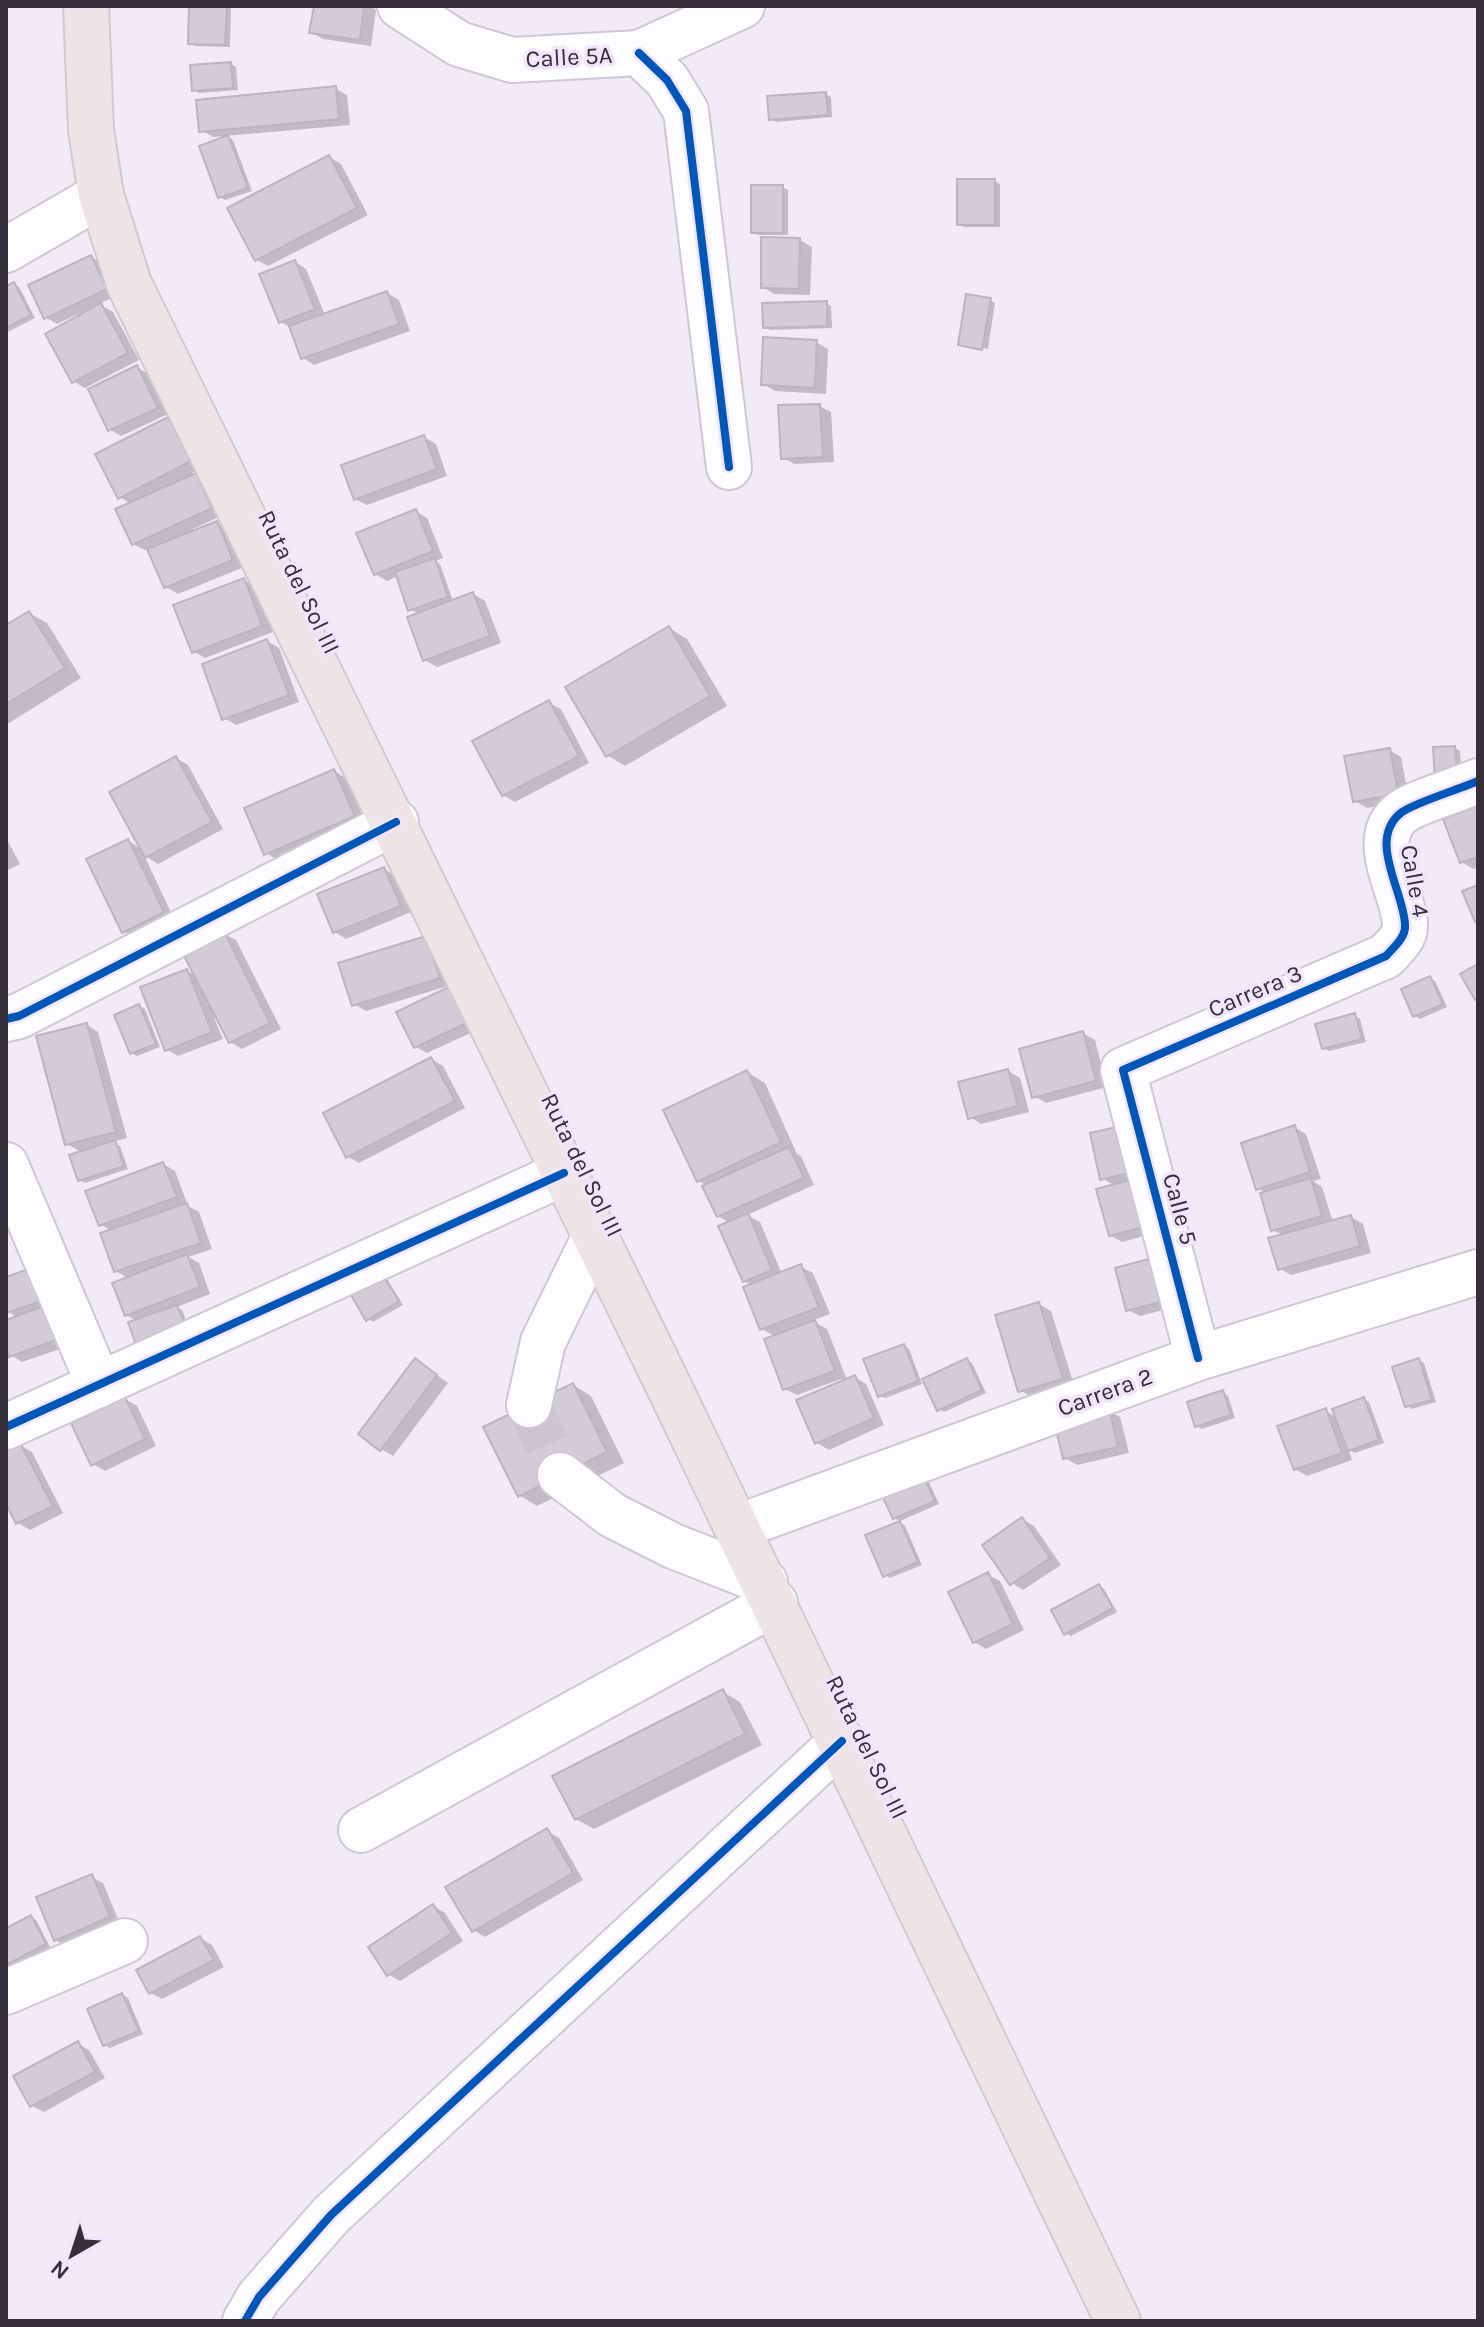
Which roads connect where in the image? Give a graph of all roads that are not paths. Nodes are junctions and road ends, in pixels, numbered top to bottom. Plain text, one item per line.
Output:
1 (86, 6) edge
2 (400, 6) edge
3 (742, 6) edge
4 (639, 53) junction
5 (101, 195) junction
6 (6, 250) edge
7 (729, 467) dead end
8 (1478, 781) edge
9 (396, 822) junction
10 (1399, 942) joint
11 (6, 1019) edge
12 (1123, 1070) joint
13 (6, 1165) edge
14 (564, 1173) junction
15 (595, 1236) junction
16 (1478, 1272) edge
17 (1198, 1358) junction
18 (99, 1385) junction
19 (529, 1405) tunnel mouth
20 (6, 1427) edge
21 (560, 1475) tunnel mouth
22 (738, 1527) junction
23 (770, 1592) junction
24 (842, 1741) junction
25 (361, 1830) dead end
26 (125, 1941) dead end
27 (6, 1992) edge
28 (245, 2321) edge
29 (1118, 2321) edge

1 - 5 highway, Ruta del Sol III
2 - 4 street, Calle 5A
3 - 4 street, Calle 5A
4 - 7 street
5 - 6 street
5 - 9 highway, Ruta del Sol III
8 - 10 street, Calle 4
9 - 11 street
9 - 14 highway, Ruta del Sol III
10 - 12 street, Carrera 3
12 - 17 street, Calle 5
13 - 18 street
14 - 15 highway, Ruta del Sol III
14 - 18 street
15 - 19 street
15 - 22 highway, Ruta del Sol III
16 - 17 street, Carrera 2
17 - 22 street, Carrera 2
18 - 20 street
21 - 23 street
22 - 23 highway, Ruta del Sol III
23 - 24 highway, Ruta del Sol III
23 - 25 street
24 - 28 street
24 - 29 highway, Ruta del Sol III
26 - 27 street

